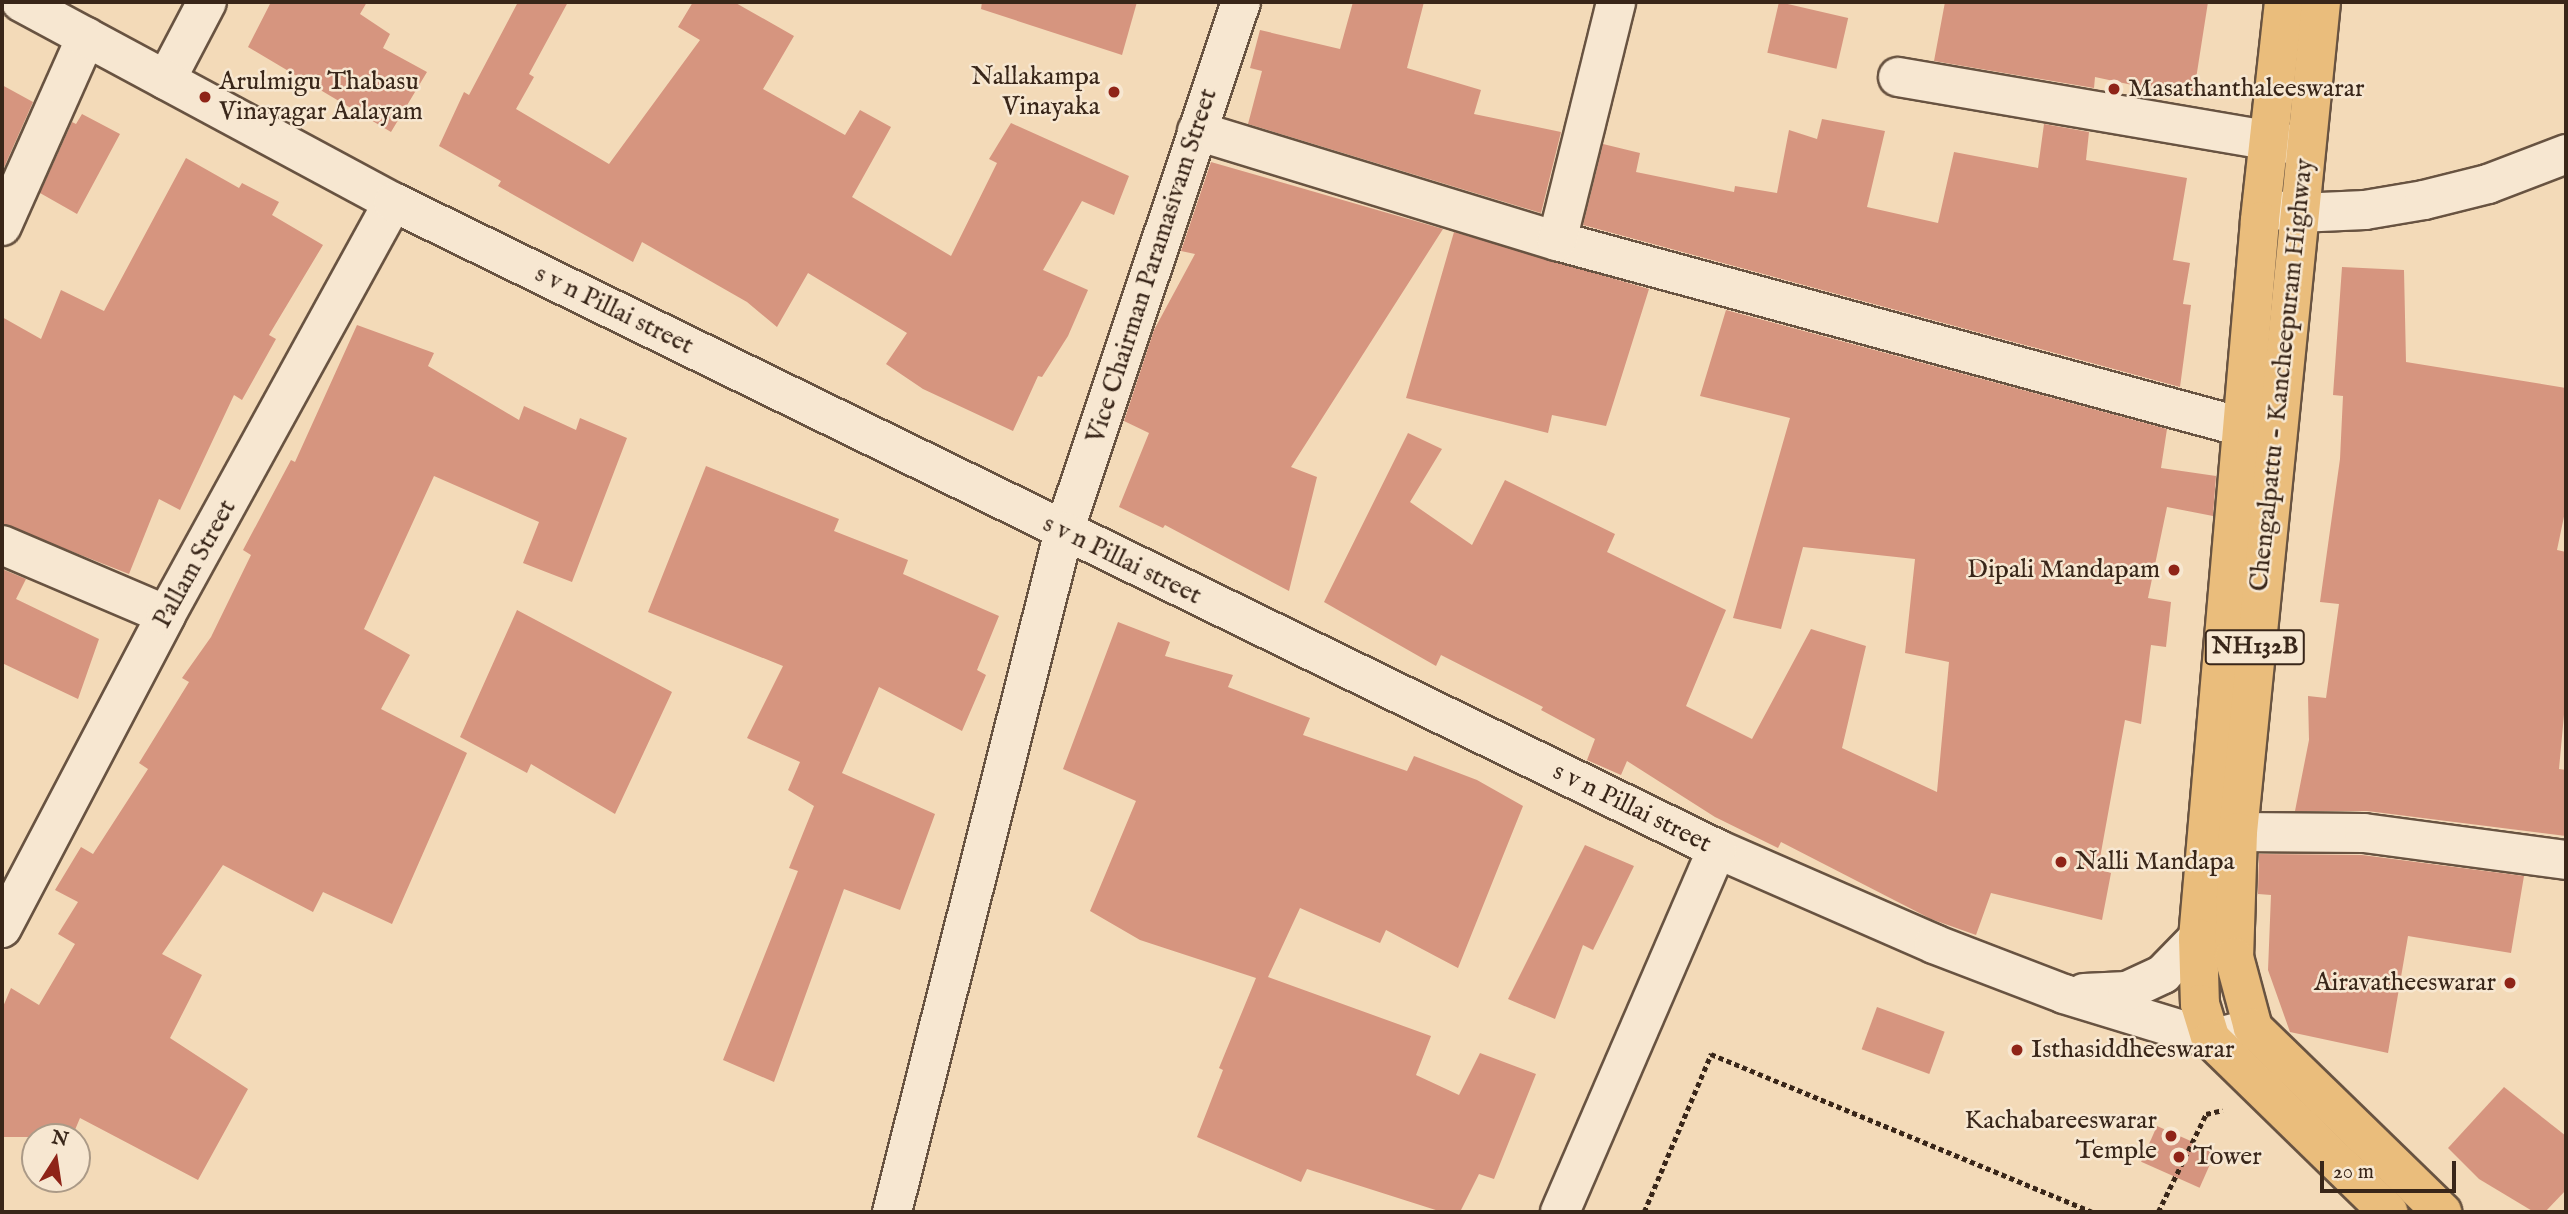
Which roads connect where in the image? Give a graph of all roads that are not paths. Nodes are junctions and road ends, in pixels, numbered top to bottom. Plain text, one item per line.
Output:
1 (22, 2) edge
2 (207, 2) edge
3 (1241, 2) edge
4 (1616, 2) edge
5 (2284, 2) edge
6 (2321, 2) edge
7 (86, 37) junction
8 (1898, 77) dead end
9 (166, 80) junction
10 (1197, 131) junction
11 (2286, 143) junction
12 (2566, 154) edge
13 (393, 202) junction
14 (2279, 210) junction
15 (2, 226) edge
16 (1557, 241) junction
17 (2242, 427) junction
18 (1064, 531) junction
19 (2, 545) edge
20 (166, 615) junction
21 (2238, 832) junction
22 (1717, 849) junction
23 (2566, 860) edge
24 (2, 928) edge
25 (2197, 937) junction
26 (2064, 994) junction
27 (2253, 1028) junction
28 (2211, 1039) junction
29 (892, 1212) edge
30 (1560, 1212) edge
31 (2388, 1212) edge
32 (2442, 1212) edge

1 - 7 street, s v n Pillai street
2 - 9 street
3 - 10 street, Vice Chairman Paramasivam Street
4 - 16 street
5 - 11 highway, NH132B
6 - 11 highway, Chengalpattu - Kancheepuram Highway / NH132B
7 - 9 street, s v n Pillai street
7 - 15 street
8 - 11 street
9 - 13 street, s v n Pillai street
10 - 16 street
10 - 18 street, Vice Chairman Paramasivam Street
11 - 14 highway, NH132B
12 - 14 street
13 - 18 street, s v n Pillai street
13 - 20 street, Pallam Street
14 - 17 highway, NH132B
14 - 21 highway, Chengalpattu - Kancheepuram Highway / NH132B
16 - 17 street
17 - 25 highway, NH132B
18 - 22 street, s v n Pillai street
18 - 29 street, Vice Chairman Paramasivam Street
19 - 20 street
20 - 24 street, Pallam Street
21 - 23 street
21 - 27 highway, Chengalpattu - Kancheepuram Highway / NH132B
22 - 26 street, s v n Pillai street
22 - 30 street
25 - 26 street
25 - 28 highway, NH132B
26 - 28 street, s v n Pillai street
27 - 28 street
27 - 32 highway
28 - 31 highway, NH132B

